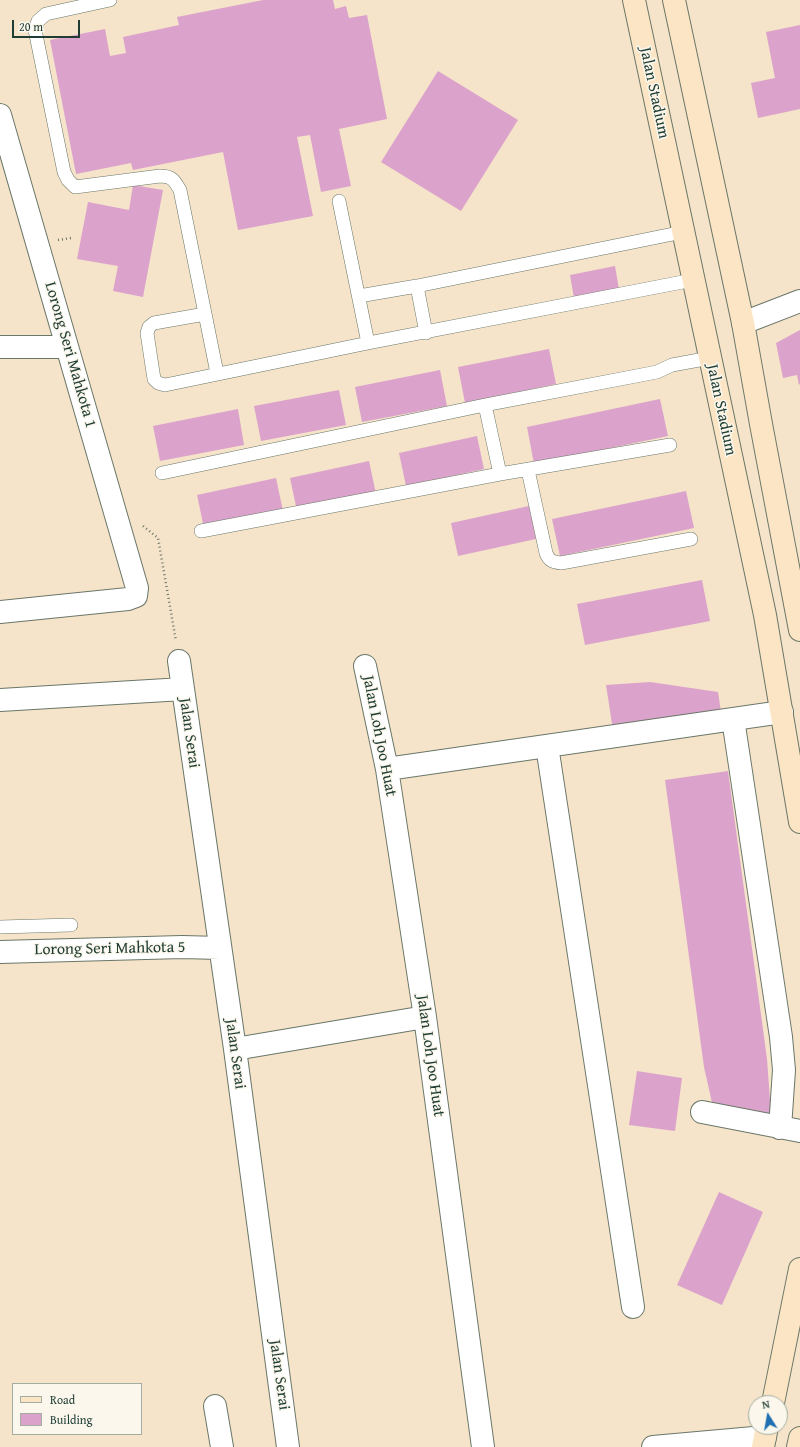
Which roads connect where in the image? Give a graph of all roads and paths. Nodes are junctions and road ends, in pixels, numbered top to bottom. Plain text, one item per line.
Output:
1 (110, 0) edge
2 (634, 0) edge
3 (674, 0) edge
4 (0, 115) edge
5 (339, 201) dead end
6 (683, 232) junction
7 (693, 280) junction
8 (417, 286) junction
9 (359, 296) junction
10 (800, 301) edge
11 (205, 314) junction
12 (743, 323) junction
13 (426, 333) junction
14 (368, 343) junction
15 (0, 347) edge
16 (67, 347) junction
17 (710, 358) junction
18 (217, 373) junction
19 (485, 406) junction
20 (670, 444) dead end
21 (528, 470) junction
22 (162, 473) dead end
23 (500, 474) junction
24 (201, 531) dead end
25 (692, 539) dead end
26 (0, 612) edge
27 (800, 630) edge
28 (179, 661) dead end
29 (365, 666) dead end
30 (183, 689) junction
31 (0, 700) edge
32 (782, 712) junction
33 (733, 719) junction
34 (547, 746) junction
35 (387, 769) junction
36 (800, 822) edge
37 (71, 925) dead end
38 (0, 928) edge
39 (220, 948) junction
40 (0, 952) edge
41 (425, 1017) junction
42 (235, 1049) junction
43 (702, 1112) dead end
44 (790, 1130) edge
45 (800, 1269) edge
46 (633, 1307) dead end
47 (775, 1395) edge
48 (215, 1406) dead end
49 (765, 1437) edge
50 (800, 1438) edge
51 (222, 1447) edge
52 (288, 1447) edge
53 (483, 1447) edge
54 (653, 1447) edge
55 (798, 1447) edge

1 - 11 lane
2 - 6 main road, Jalan Stadium
3 - 12 main road
4 - 16 street, Lorong Seri Mahkota 1
5 - 9 lane
6 - 7 main road, Jalan Stadium
6 - 8 lane
7 - 13 lane
7 - 17 main road, Jalan Stadium
8 - 9 lane
8 - 13 lane
9 - 14 lane
10 - 12 street
11 - 18 lane
11 - 18 lane
12 - 27 main road
13 - 14 lane
14 - 18 lane
15 - 16 street
16 - 26 street, Lorong Seri Mahkota 1
17 - 19 lane
17 - 32 main road, Jalan Stadium
19 - 22 lane
19 - 23 lane
20 - 21 lane
21 - 23 lane
21 - 25 lane
23 - 24 lane
28 - 30 street, Jalan Serai
29 - 35 street, Jalan Loh Joo Huat
30 - 31 street
30 - 39 street, Jalan Serai
32 - 33 street
32 - 36 main road, Jalan Stadium
33 - 34 street
33 - 44 street
34 - 35 street
34 - 46 street
35 - 41 street, Jalan Loh Joo Huat
37 - 38 lane
39 - 40 street, Lorong Seri Mahkota 5
39 - 42 street, Jalan Serai
41 - 42 street
41 - 53 street, Jalan Loh Joo Huat
42 - 52 street, Jalan Serai
43 - 44 street
45 - 47 main road
48 - 51 street
49 - 54 street
50 - 55 main road

